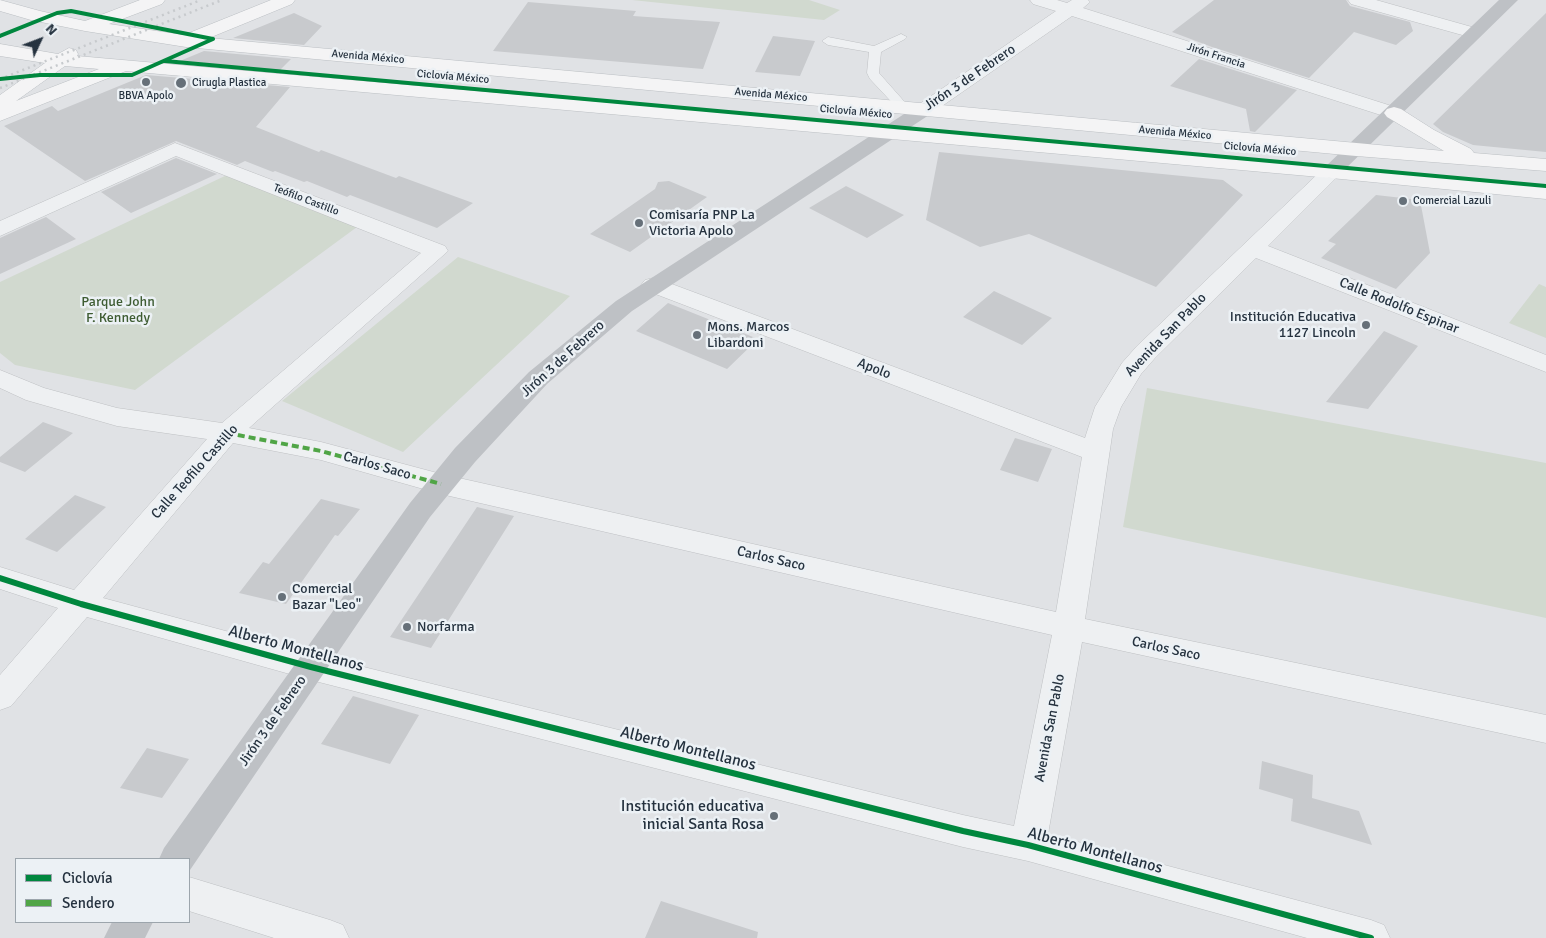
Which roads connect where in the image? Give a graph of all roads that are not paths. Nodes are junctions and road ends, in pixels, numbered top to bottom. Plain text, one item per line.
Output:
1 (156, 0) edge
2 (286, 0) edge
3 (1040, 0) edge
4 (1357, 0) edge
5 (1509, 0) edge
6 (0, 5) edge
7 (1077, 5) edge
8 (85, 26) junction
9 (1473, 33) junction
10 (902, 37) dead end
11 (186, 41) junction
12 (828, 41) dead end
13 (875, 50) junction
14 (5, 54) edge
15 (63, 60) junction
16 (125, 65) junction
17 (0, 104) edge
18 (904, 108) junction
19 (925, 109) junction
20 (1394, 113) junction
21 (0, 115) edge
22 (889, 134) junction
23 (1356, 150) junction
24 (1476, 159) junction
25 (1546, 166) edge
26 (1331, 172) junction
27 (1546, 193) edge
28 (0, 229) edge
29 (1251, 248) junction
30 (437, 251) joint
31 (653, 285) junction
32 (1546, 364) edge
33 (0, 378) edge
34 (227, 433) junction
35 (1096, 452) junction
36 (441, 484) junction
37 (0, 578) edge
38 (81, 604) junction
39 (1069, 626) junction
40 (310, 667) junction
41 (0, 697) edge
42 (1546, 729) edge
43 (1028, 845) junction
44 (178, 858) edge
45 (190, 894) edge
46 (133, 923) edge
47 (123, 938) edge
48 (330, 938) edge
49 (1371, 938) edge

1 - 8 main road
2 - 11 main road
3 - 7 street, Jirón Francia
4 - 9 street
5 - 9 street, Avenida San Pablo
6 - 8 main road, Avenida México
7 - 19 street, Jirón 3 de Febrero
7 - 20 street, Jirón Francia
8 - 11 main road, Avenida México
8 - 14 main road
8 - 15 main road
9 - 20 street, Avenida San Pablo
10 - 13 lane
11 - 16 main road
11 - 18 main road, Avenida México
12 - 13 lane
13 - 18 lane
14 - 15 main road, Avenida México
15 - 16 main road, Avenida México
15 - 17 main road
16 - 21 main road
16 - 22 main road, Avenida México
18 - 19 main road, Avenida México
19 - 22 street, Jirón 3 de Febrero
19 - 23 main road, Avenida México
20 - 23 street, Avenida San Pablo
20 - 24 main road
22 - 26 main road, Avenida México
22 - 31 street, Jirón 3 de Febrero
23 - 24 main road, Avenida México
23 - 26 street, Avenida San Pablo
24 - 25 main road, Avenida México
26 - 27 main road, Avenida México
26 - 29 street, Avenida San Pablo
28 - 30 street, Teófilo Castillo
29 - 32 street, Calle Rodolfo Espinar
29 - 35 street, Avenida San Pablo
30 - 34 street, Calle Teofilo Castillo
31 - 35 street, Apolo
31 - 36 street, Jirón 3 de Febrero
33 - 34 street, Carlos Saco
34 - 36 street, Carlos Saco
34 - 38 street, Calle Teofilo Castillo
35 - 39 street, Avenida San Pablo
36 - 39 street, Carlos Saco
36 - 40 street, Jirón 3 de Febrero
37 - 38 street, Alberto Montellanos
38 - 40 street, Alberto Montellanos
38 - 41 street, Calle Teofilo Castillo
39 - 42 street, Carlos Saco
39 - 43 street, Avenida San Pablo
40 - 43 street, Alberto Montellanos
40 - 44 street, Jirón 3 de Febrero
43 - 49 street, Alberto Montellanos
45 - 48 street
46 - 47 street

